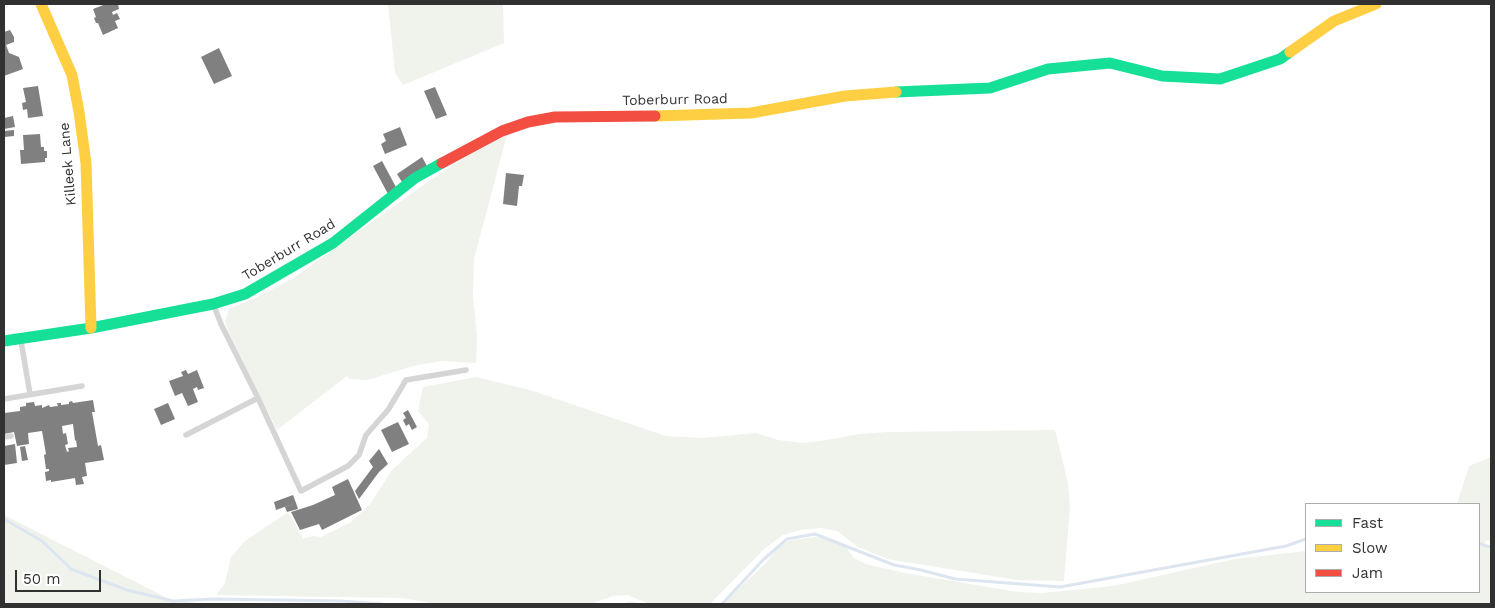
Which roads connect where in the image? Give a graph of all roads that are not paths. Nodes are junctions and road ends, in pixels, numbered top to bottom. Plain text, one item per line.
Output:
1 (41, 4) edge
2 (1376, 4) edge
3 (213, 304) junction
4 (91, 328) junction
5 (21, 339) junction
6 (4, 341) edge
7 (466, 370) dead end
8 (82, 386) dead end
9 (30, 394) junction
10 (258, 398) junction
11 (4, 399) edge
12 (186, 435) dead end
13 (11, 436) dead end
14 (4, 437) edge

1 - 4 street, Killeek Lane
2 - 3 street, Toberburr Road
3 - 4 street, Toberburr Road
3 - 10 lane
4 - 5 street, Toberburr Road
5 - 6 street, Toberburr Road
5 - 9 lane
7 - 10 lane
8 - 9 lane
9 - 11 lane
10 - 12 lane
13 - 14 lane

